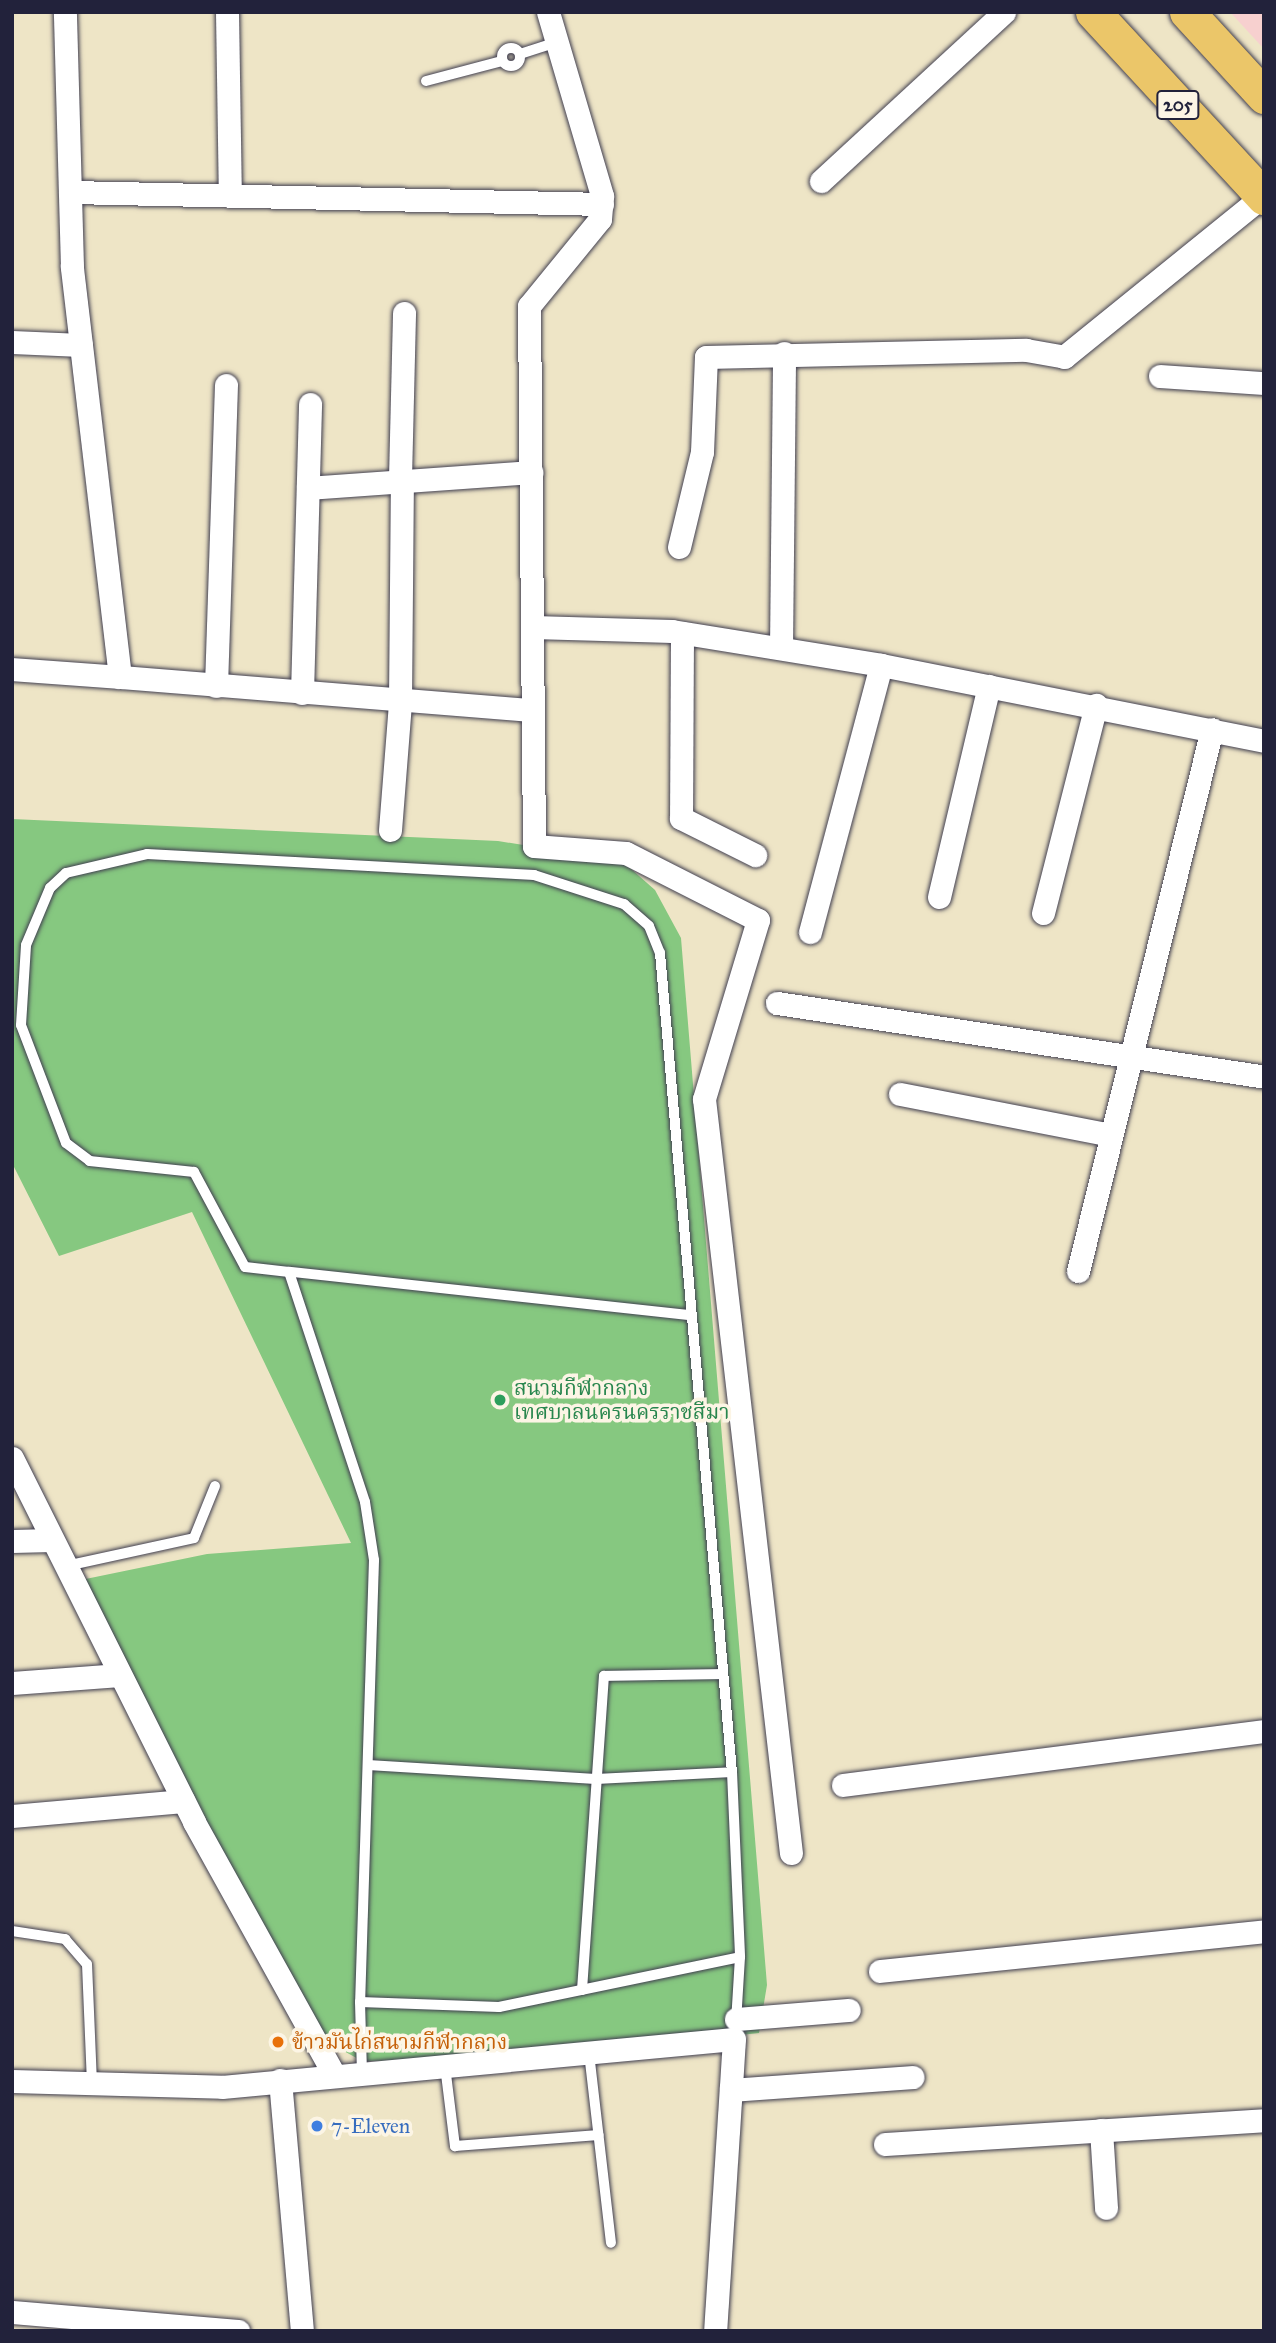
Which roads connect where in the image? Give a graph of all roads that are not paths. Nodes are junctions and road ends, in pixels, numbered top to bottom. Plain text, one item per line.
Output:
1 (65, 12) edge
2 (227, 12) edge
3 (548, 12) edge
4 (1004, 12) edge
5 (1093, 12) edge
6 (1187, 12) edge
7 (557, 42) junction
8 (426, 80) dead end
9 (1262, 92) edge
10 (821, 181) dead end
11 (71, 192) junction
12 (230, 196) junction
13 (1263, 197) edge
14 (601, 204) junction
15 (404, 313) dead end
16 (12, 342) edge
17 (81, 345) junction
18 (784, 353) junction
19 (1160, 376) dead end
20 (1264, 383) edge
21 (226, 385) dead end
22 (310, 404) dead end
23 (531, 472) junction
24 (401, 477) junction
25 (308, 488) junction
26 (679, 547) dead end
27 (533, 627) junction
28 (682, 633) junction
29 (781, 649) junction
30 (881, 665) junction
31 (12, 669) edge
32 (120, 677) junction
33 (216, 686) junction
34 (989, 686) junction
35 (302, 693) junction
36 (400, 702) junction
37 (1096, 705) junction
38 (533, 710) junction
39 (1212, 729) junction
40 (1264, 741) edge
41 (390, 830) dead end
42 (755, 855) dead end
43 (939, 897) dead end
44 (1043, 913) dead end
45 (810, 932) dead end
46 (777, 1003) dead end
47 (1132, 1054) junction
48 (1264, 1077) edge
49 (900, 1094) dead end
50 (1110, 1135) junction
51 (1078, 1271) dead end
52 (289, 1272) junction
53 (688, 1315) junction
54 (14, 1467) edge
55 (215, 1486) dead end
56 (12, 1541) edge
57 (52, 1541) junction
58 (63, 1566) junction
59 (720, 1674) junction
60 (120, 1675) junction
61 (12, 1684) edge
62 (1264, 1731) edge
63 (368, 1765) junction
64 (732, 1772) junction
65 (596, 1779) junction
66 (843, 1785) dead end
67 (183, 1801) junction
68 (12, 1816) edge
69 (791, 1853) dead end
70 (12, 1931) edge
71 (1264, 1931) edge
72 (740, 1957) junction
73 (880, 1971) dead end
74 (582, 1990) junction
75 (360, 2002) junction
76 (849, 2010) dead end
77 (735, 2029) junction
78 (589, 2053) junction
79 (445, 2066) junction
80 (362, 2072) junction
81 (334, 2075) junction
82 (914, 2077) dead end
83 (281, 2080) junction
84 (12, 2081) edge
85 (92, 2085) junction
86 (731, 2090) junction
87 (1264, 2120) edge
88 (1101, 2130) junction
89 (599, 2135) junction
90 (885, 2144) dead end
91 (1106, 2208) dead end
92 (611, 2243) dead end
93 (12, 2312) edge
94 (238, 2331) edge
95 (302, 2331) edge
96 (715, 2331) edge

1 - 11 street
2 - 12 street
3 - 7 street
4 - 10 street
5 - 13 main road, 205
6 - 9 main road
7 - 8 lane
7 - 14 street
11 - 12 street
11 - 17 street
12 - 14 street
13 - 18 street
14 - 23 street
15 - 24 street
16 - 17 street
17 - 32 street
18 - 26 street
18 - 29 street
19 - 20 street
21 - 33 street
22 - 25 street
23 - 24 street
23 - 27 street
24 - 25 street
24 - 36 street
25 - 35 street
27 - 28 street
27 - 38 street
28 - 29 street
28 - 42 street
29 - 30 street
30 - 34 street
30 - 45 street
31 - 32 street
32 - 33 street
33 - 35 street
34 - 37 street
34 - 43 street
35 - 36 street
36 - 38 street
36 - 41 street
37 - 39 street
37 - 44 street
38 - 69 street
39 - 40 street
39 - 47 street
46 - 47 street
47 - 48 street
47 - 50 street
49 - 50 street
50 - 51 street
52 - 53 lane
52 - 53 lane
52 - 63 lane
53 - 59 lane
54 - 57 street
55 - 58 lane
56 - 57 street
57 - 58 street
58 - 60 street
59 - 64 lane
59 - 65 lane
60 - 61 street
60 - 67 street
62 - 66 street
63 - 65 lane
63 - 75 lane
64 - 65 lane
64 - 72 lane
65 - 74 lane
67 - 68 street
67 - 81 street
70 - 85 lane
71 - 73 street
72 - 74 lane
72 - 77 lane
74 - 75 lane
75 - 80 lane
76 - 77 street
77 - 78 street
77 - 86 street
78 - 79 street
78 - 89 lane
79 - 80 street
79 - 89 lane
80 - 81 street
81 - 83 street
82 - 86 street
83 - 85 street
83 - 95 street
84 - 85 street
86 - 96 street
87 - 88 street
88 - 90 street
88 - 91 street
89 - 92 lane
93 - 94 street

